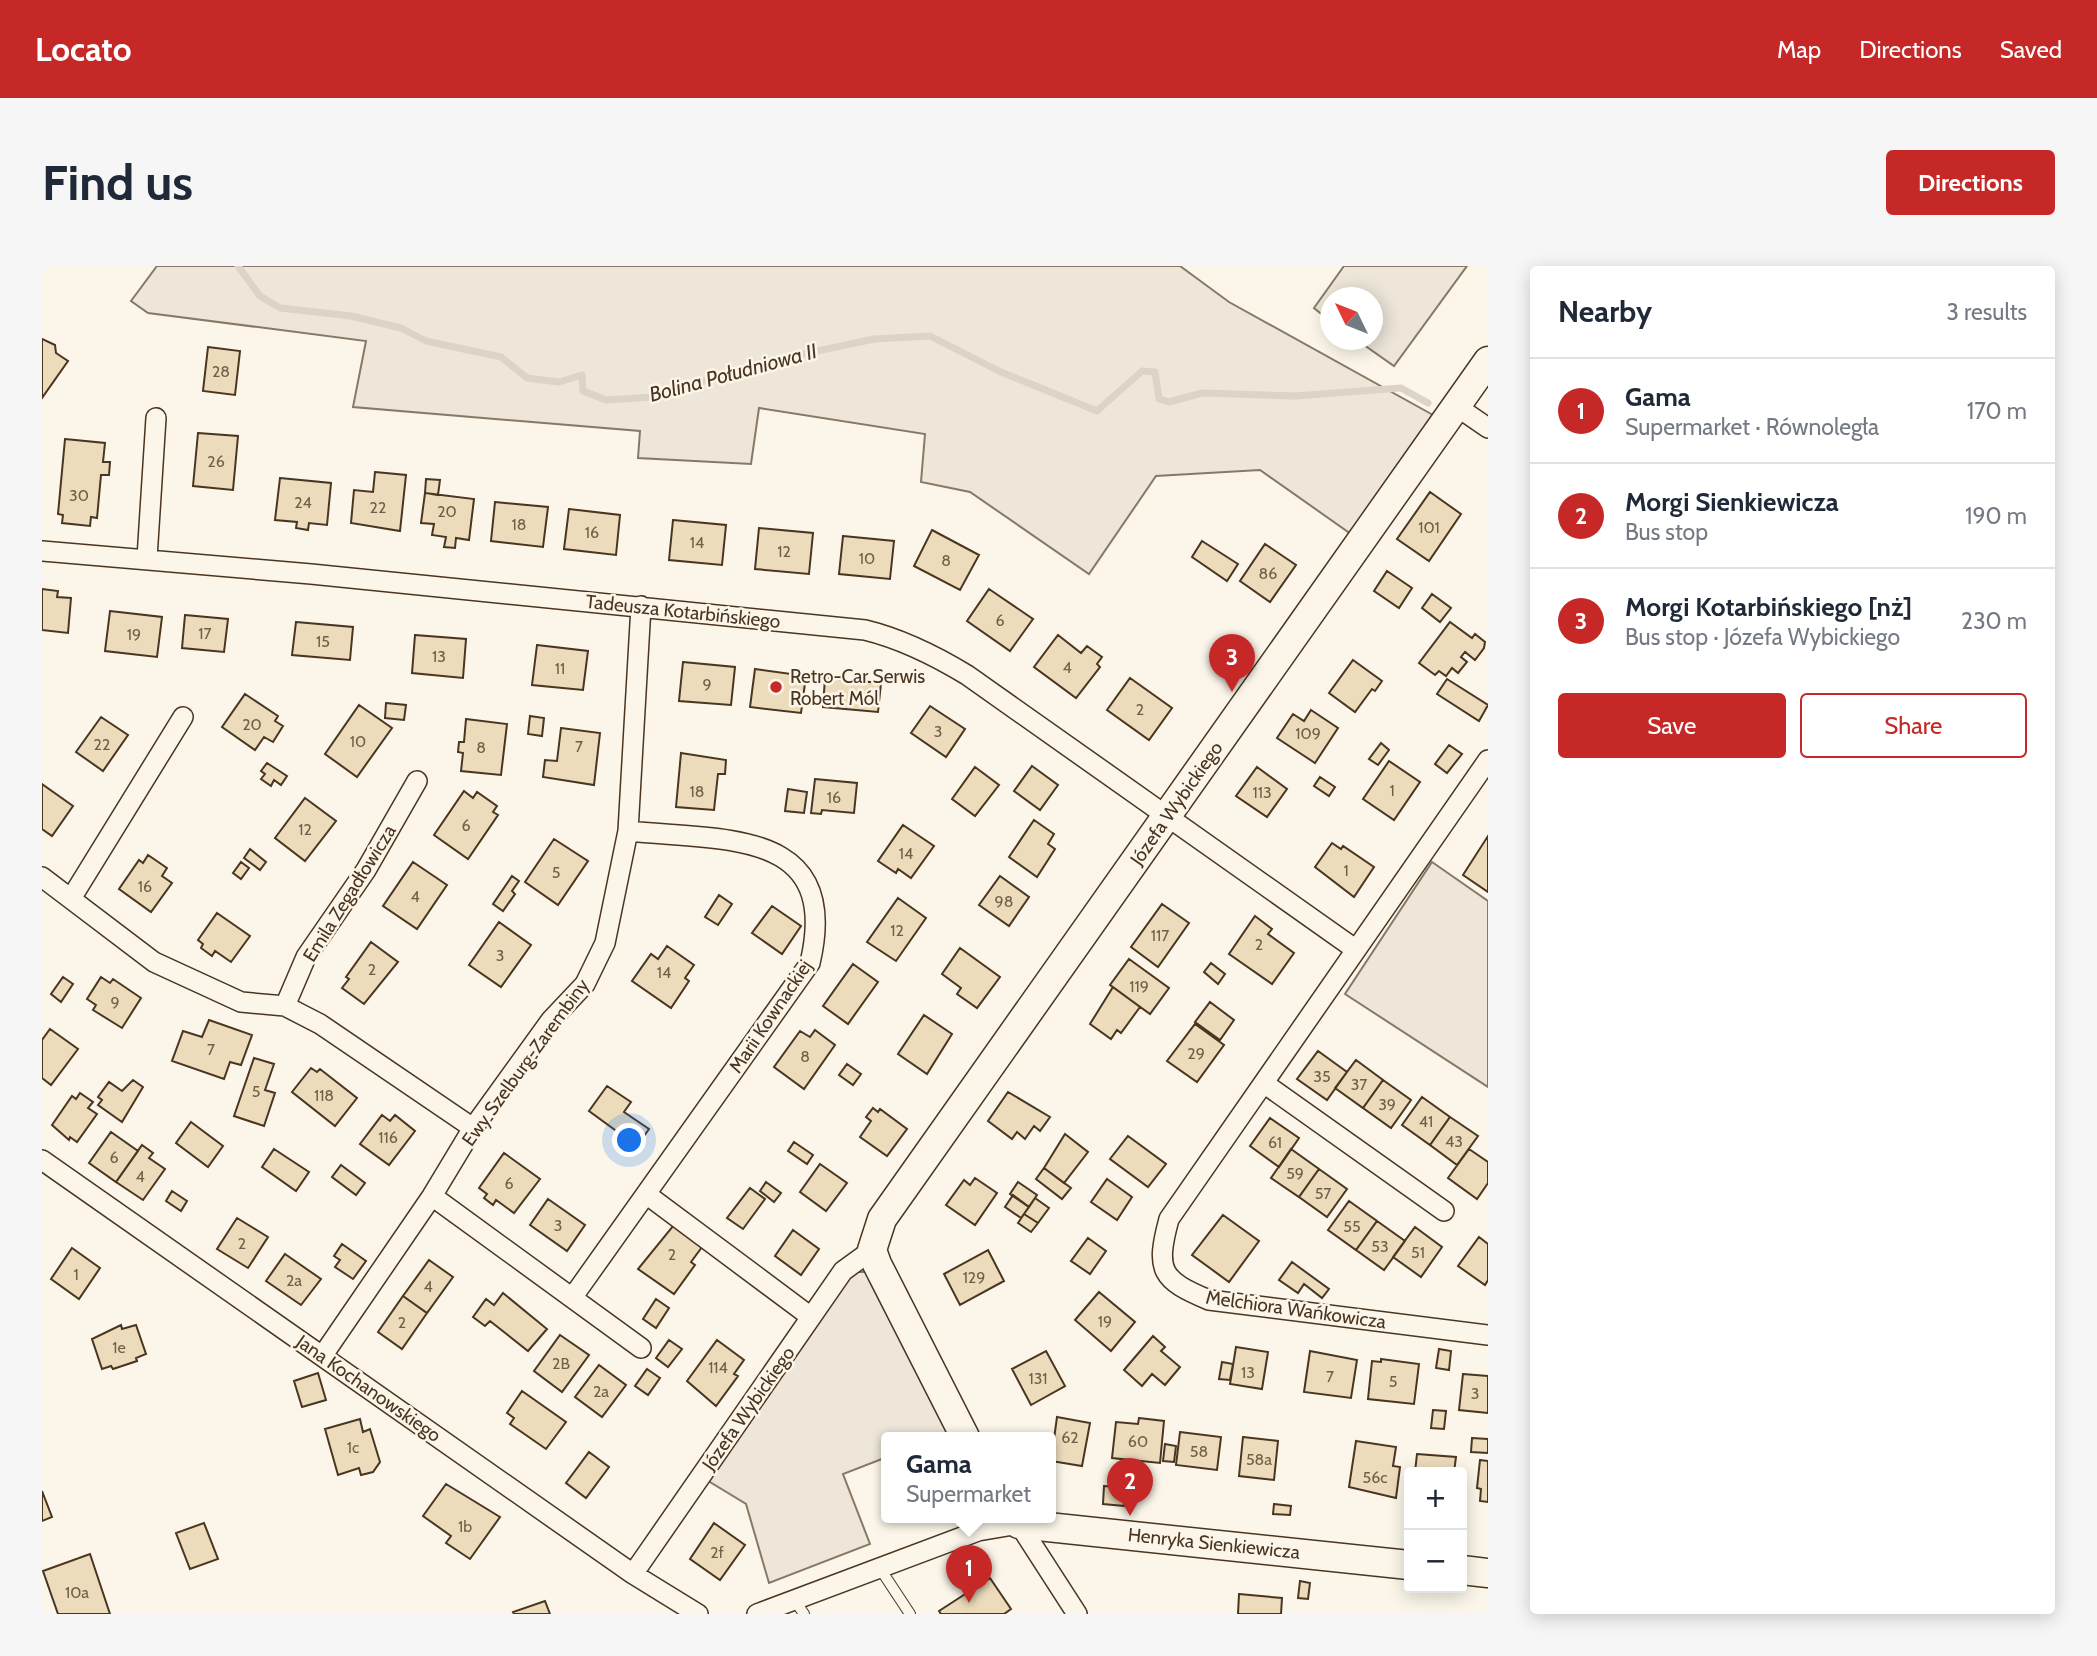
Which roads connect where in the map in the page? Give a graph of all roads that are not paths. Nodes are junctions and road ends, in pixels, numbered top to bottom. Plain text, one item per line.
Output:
1 (1488, 361) edge
2 (1457, 406) junction
3 (156, 418) dead end
4 (1488, 428) edge
5 (42, 551) edge
6 (147, 558) junction
7 (641, 607) junction
8 (183, 717) dead end
9 (1488, 760) edge
10 (417, 781) dead end
11 (1168, 814) junction
12 (628, 831) junction
13 (42, 877) edge
14 (72, 897) junction
15 (1355, 949) junction
16 (285, 1006) junction
17 (1265, 1084) junction
18 (472, 1128) junction
19 (42, 1160) edge
20 (646, 1194) junction
21 (432, 1196) junction
22 (1444, 1212) dead end
23 (872, 1250) junction
24 (572, 1298) junction
25 (811, 1317) junction
26 (1488, 1335) edge
27 (641, 1348) dead end
28 (323, 1355) junction
29 (962, 1432) edge
30 (1009, 1523) edge
31 (1018, 1523) edge
32 (1035, 1523) edge
33 (1404, 1563) edge
34 (879, 1567) junction
35 (1467, 1571) edge
36 (1488, 1573) edge
37 (633, 1574) junction
38 (799, 1607) edge
39 (698, 1614) edge
40 (757, 1614) edge
41 (910, 1614) edge
42 (1077, 1614) edge

1 - 2 street, Józefa Wybickiego
2 - 4 street
2 - 11 street, Józefa Wybickiego
3 - 6 street
5 - 6 street, Tadeusza Kotarbińskiego
6 - 7 street, Tadeusza Kotarbińskiego
7 - 11 street, Tadeusza Kotarbińskiego
7 - 12 street, Ewy Szelburg-Zarembiny
8 - 14 street
9 - 15 street, Melchiora Wańkowicza
10 - 16 street, Emila Zegadłowicza
11 - 15 street, Tadeusza Kotarbińskiego
11 - 23 street, Józefa Wybickiego
12 - 18 street, Ewy Szelburg-Zarembiny
12 - 20 street, Marii Kownackiej
13 - 14 street
14 - 16 street
15 - 17 street, Melchiora Wańkowicza
16 - 18 street
17 - 22 street
17 - 26 street, Melchiora Wańkowicza
18 - 21 street, Ewy Szelburg-Zarembiny
19 - 28 street, Jana Kochanowskiego
20 - 24 street, Marii Kownackiej
20 - 25 street
21 - 24 street
21 - 28 street, Ewy Szelburg-Zarembiny
23 - 25 street, Józefa Wybickiego
23 - 29 street
24 - 27 street
25 - 37 street, Józefa Wybickiego
28 - 37 street, Jana Kochanowskiego
30 - 34 street
31 - 42 street
32 - 33 street, Henryka Sienkiewicza
34 - 38 street
34 - 41 lane
35 - 36 street
37 - 39 street, Jana Kochanowskiego
38 - 40 street

